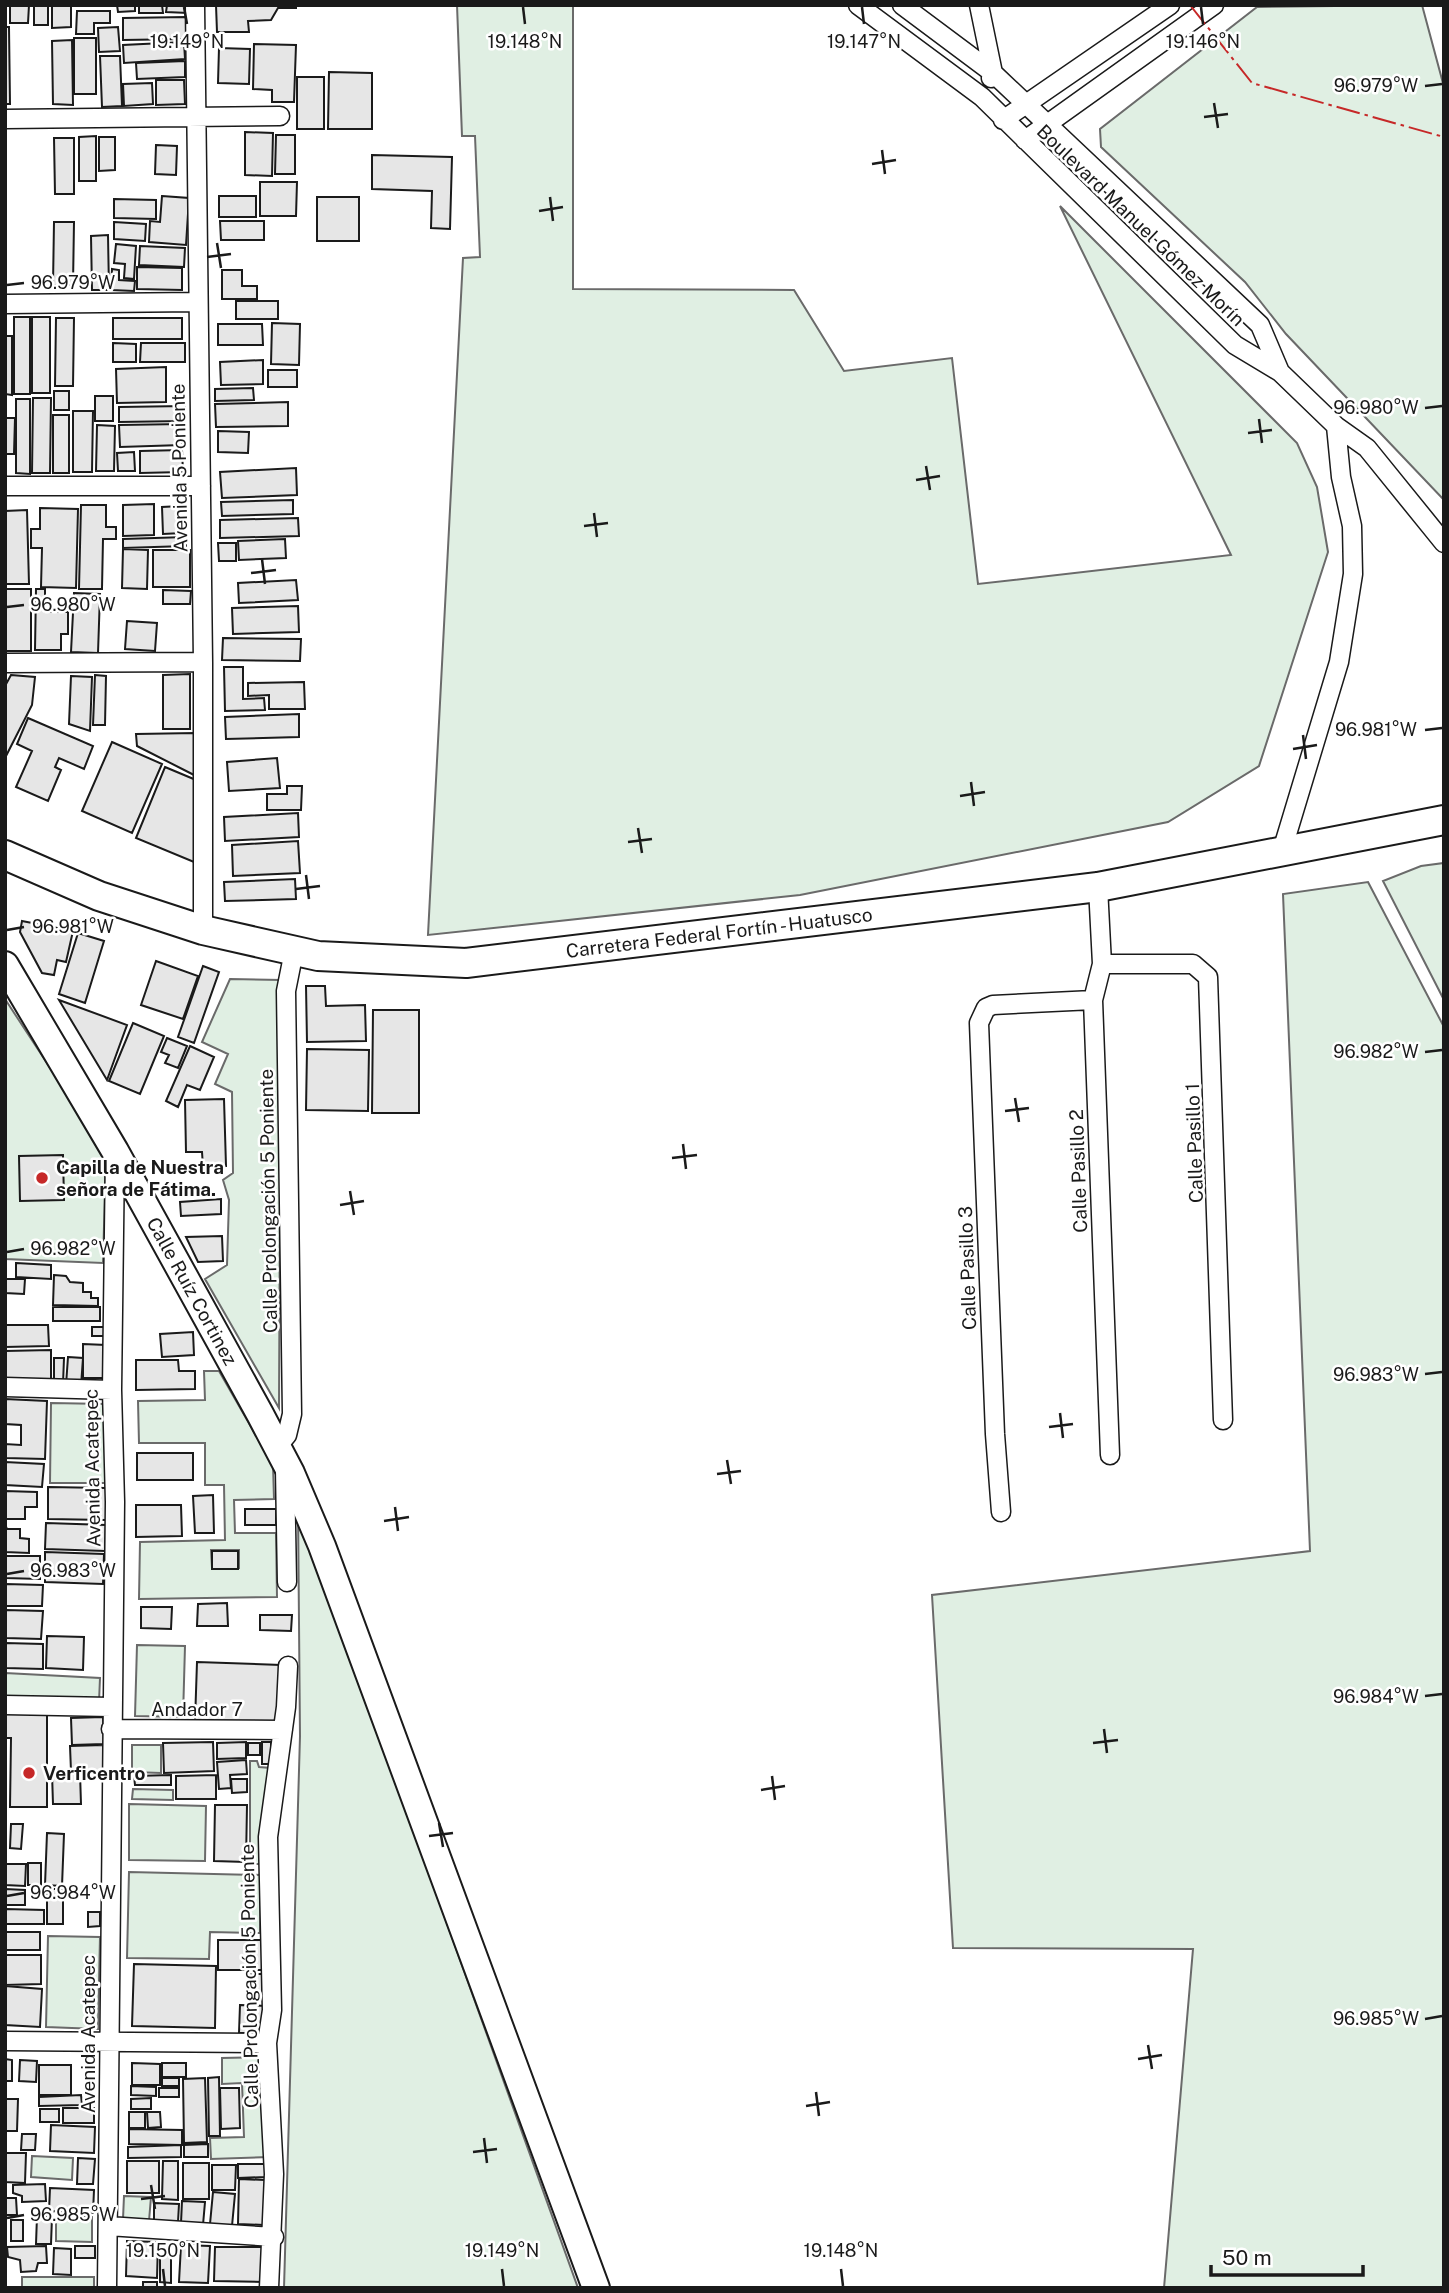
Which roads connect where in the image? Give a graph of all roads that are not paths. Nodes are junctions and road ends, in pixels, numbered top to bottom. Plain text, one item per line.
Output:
1 (195, 5) edge
2 (858, 5) edge
3 (902, 5) edge
4 (979, 5) edge
5 (1170, 5) edge
6 (1214, 5) edge
7 (993, 73) junction
8 (982, 97) junction
9 (1025, 104) junction
10 (197, 115) junction
11 (280, 116) dead end
12 (5, 118) edge
13 (1003, 120) junction
14 (1048, 125) junction
15 (1025, 140) junction
16 (196, 302) junction
17 (5, 304) edge
18 (1280, 372) junction
19 (1336, 426) junction
20 (5, 486) edge
21 (201, 486) junction
22 (1444, 543) edge
23 (203, 662) junction
24 (5, 663) edge
25 (1444, 820) edge
26 (1281, 853) junction
27 (5, 855) edge
28 (1098, 887) junction
29 (203, 930) junction
30 (294, 951) junction
31 (1102, 964) junction
32 (5, 965) edge
33 (1093, 1000) junction
34 (115, 1151) junction
35 (5, 1387) edge
36 (112, 1390) junction
37 (1223, 1420) dead end
38 (1110, 1455) dead end
39 (284, 1461) junction
40 (1002, 1511) dead end
41 (288, 1582) dead end
42 (288, 1666) dead end
43 (5, 1705) edge
44 (111, 1707) junction
45 (111, 1729) junction
46 (283, 1730) junction
47 (5, 2041) edge
48 (267, 2043) junction
49 (109, 2044) junction
50 (108, 2227) junction
51 (274, 2237) junction
52 (107, 2288) edge
53 (269, 2288) edge
54 (596, 2288) edge

1 - 10 street, Avenida 5 Poniente
2 - 8 street, Boulevard Manuel Gómez Morín
3 - 7 street, Boulevard Manuel Gómez Morín
4 - 7 street
5 - 9 street
6 - 14 street
7 - 8 street
7 - 9 street, Boulevard Manuel Gómez Morín
8 - 13 street, Boulevard Manuel Gómez Morín
9 - 13 street
9 - 14 street, Boulevard Manuel Gómez Morín
10 - 11 street
10 - 12 street
10 - 16 street, Avenida 5 Poniente
13 - 15 street, Boulevard Manuel Gómez Morín
14 - 15 street
14 - 18 street, Boulevard Manuel Gómez Morín
15 - 18 street, Boulevard Manuel Gómez Morín
16 - 17 street
16 - 21 street, Avenida 5 Poniente
18 - 19 street
19 - 22 street
19 - 26 street
20 - 21 street
21 - 23 street, Avenida 5 Poniente
23 - 24 street
23 - 29 street, Avenida 5 Poniente
25 - 26 main road, Carretera Federal Fortín - Huatusco
26 - 28 main road, Carretera Federal Fortín - Huatusco
27 - 29 main road, Carretera Federal Fortín - Huatusco
28 - 30 main road, Carretera Federal Fortín - Huatusco
28 - 31 street, Calle Pasillo 2
29 - 30 main road, Carretera Federal Fortín - Huatusco
30 - 39 street, Calle Prolongación 5 Poniente
31 - 33 street, Calle Pasillo 2
31 - 37 street, Calle Pasillo 1
32 - 34 street, Calle Ruíz Cortinez
33 - 38 street, Calle Pasillo 2
33 - 40 street, Calle Pasillo 3
34 - 36 street, Avenida Acatepec
34 - 39 street, Calle Ruíz Cortinez
35 - 36 street
36 - 44 street, Avenida Acatepec
39 - 41 street, Calle Prolongación 5 Poniente
39 - 54 street, Calle Ruíz Cortinez
42 - 46 street, Calle Prolongación 5 Poniente
43 - 44 street
44 - 45 street, Avenida Acatepec
45 - 46 street, Andador 7
45 - 49 street, Avenida Acatepec
46 - 48 street, Calle Prolongación 5 Poniente
47 - 49 street
48 - 49 street
48 - 51 street, Calle Prolongación 5 Poniente
49 - 50 street, Avenida Acatepec
50 - 51 street
50 - 52 street, Avenida Acatepec
51 - 53 street, Calle Prolongación 5 Poniente

